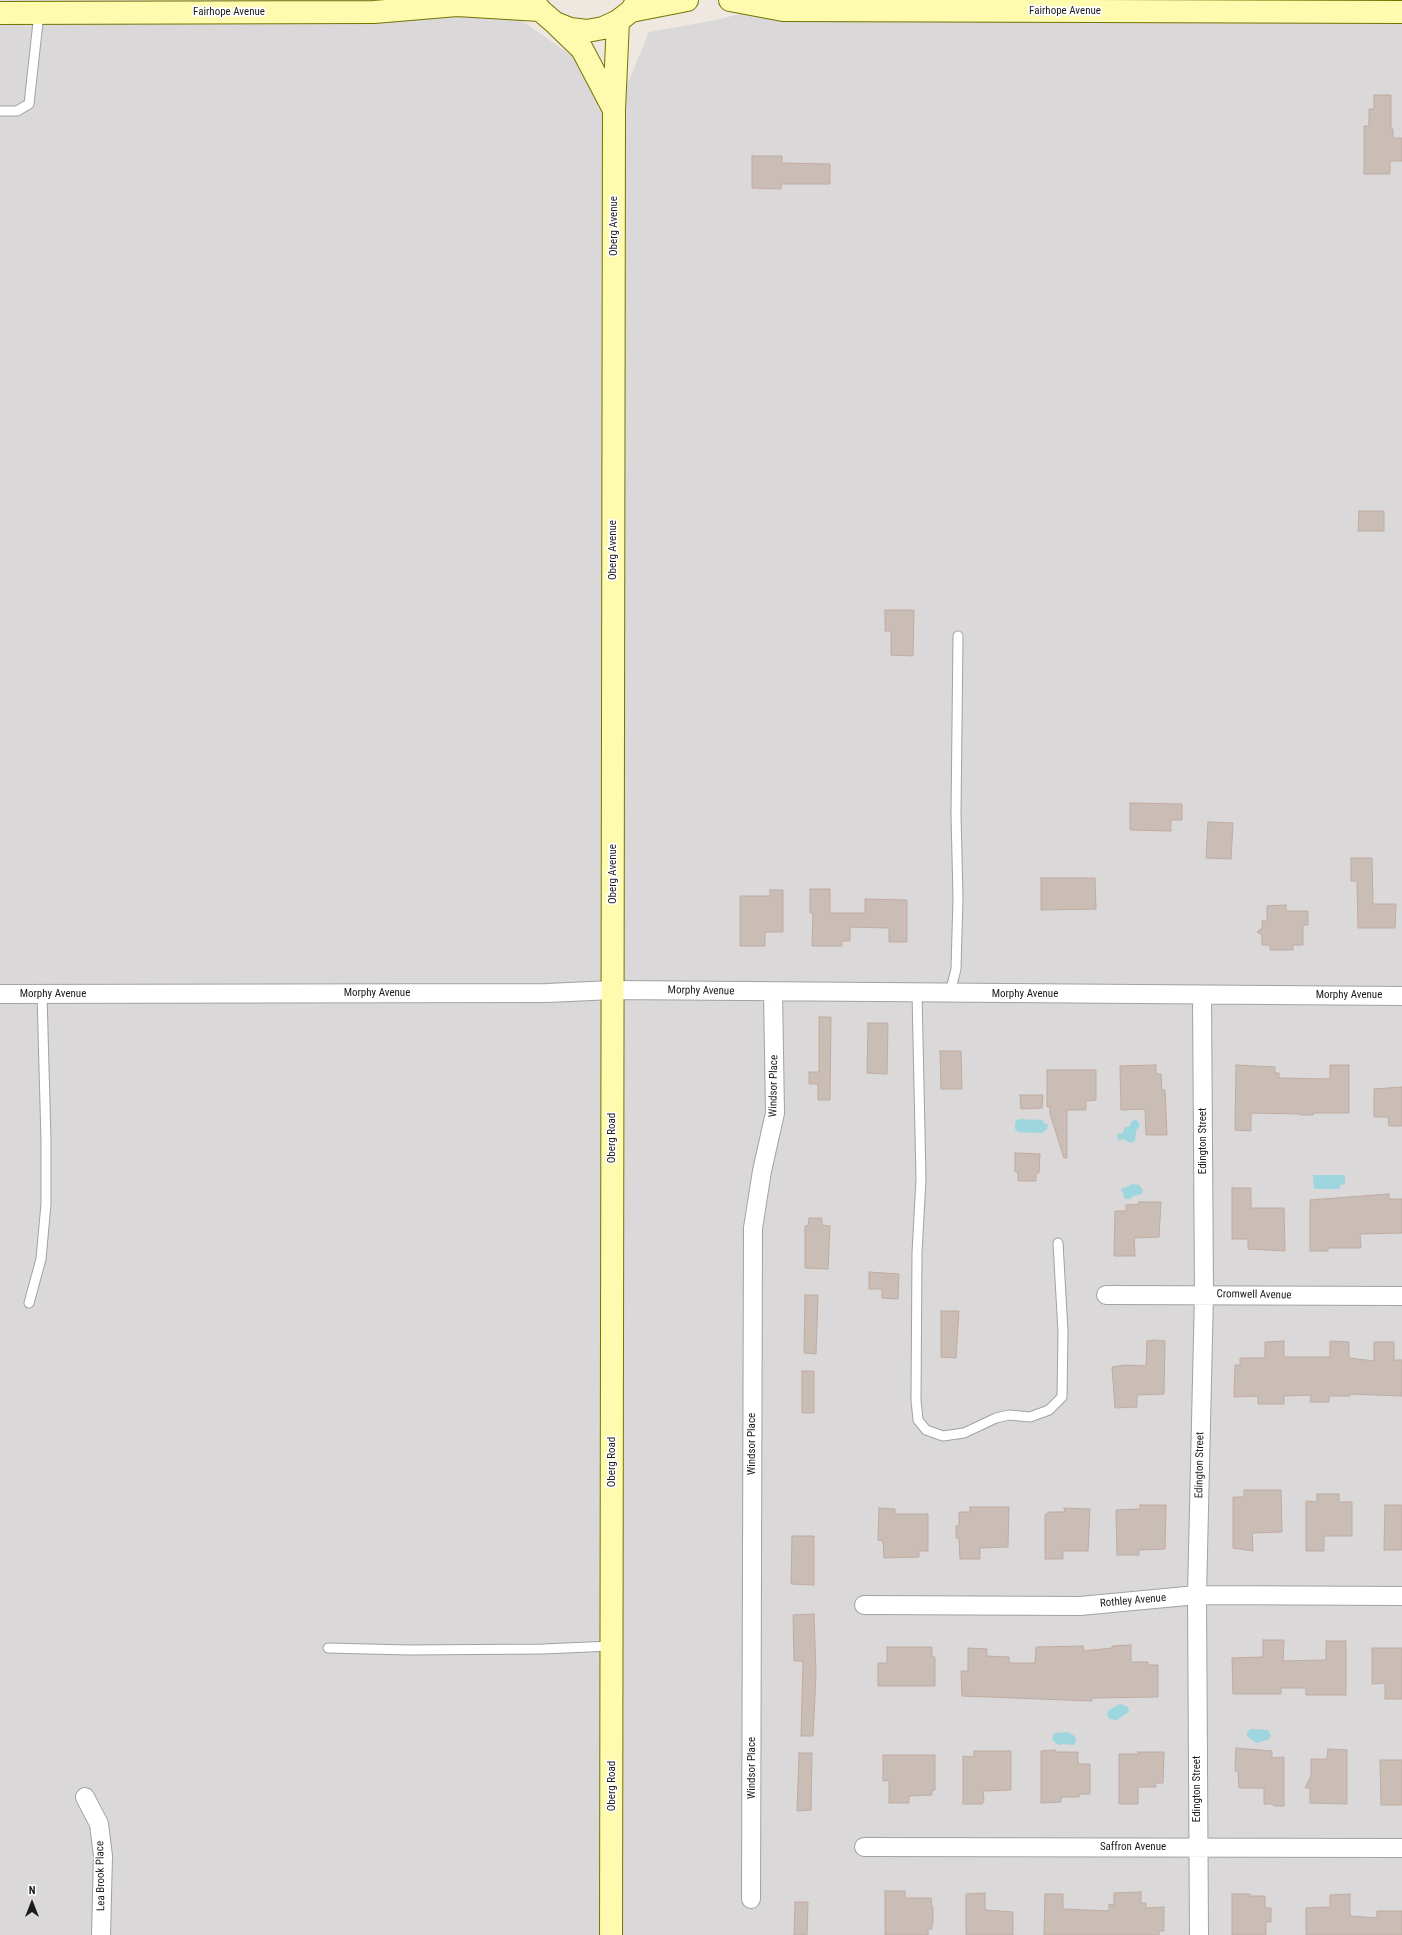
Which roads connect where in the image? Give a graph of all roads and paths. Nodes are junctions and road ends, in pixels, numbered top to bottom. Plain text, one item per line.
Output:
1 (688, 0) edge
2 (730, 0) edge
3 (461, 2) edge
4 (375, 6) edge
5 (543, 11) edge
6 (629, 11) edge
7 (0, 12) edge
8 (39, 12) junction
9 (1402, 12) edge
10 (614, 110) junction
11 (0, 111) edge
12 (958, 636) dead end
13 (613, 990) junction
14 (773, 992) junction
15 (917, 993) junction
16 (950, 993) junction
17 (0, 994) edge
18 (42, 994) junction
19 (1202, 995) junction
20 (1402, 996) edge
21 (1058, 1243) dead end
22 (1204, 1294) junction
23 (1106, 1295) dead end
24 (1402, 1296) edge
25 (29, 1303) dead end
26 (1197, 1596) junction
27 (1402, 1596) edge
28 (864, 1606) dead end
29 (612, 1646) junction
30 (328, 1648) dead end
31 (85, 1797) dead end
32 (864, 1847) dead end
33 (1198, 1847) junction
34 (1402, 1848) edge
35 (751, 1899) dead end
36 (101, 1935) edge
37 (611, 1935) edge
38 (1199, 1935) edge

1 - 6 street, Fairhope Avenue
2 - 9 street, Fairhope Avenue
3 - 4 street, Fairhope Avenue
3 - 5 street, Fairhope Avenue
4 - 8 street, Fairhope Avenue
5 - 6 street, Fairhope Avenue
5 - 10 street, Oberg Avenue
6 - 10 street, Oberg Avenue
7 - 8 street, Fairhope Avenue
8 - 11 lane
10 - 13 street, Oberg Avenue
12 - 16 lane
13 - 14 street, Morphy Avenue
13 - 18 street, Morphy Avenue
13 - 29 street, Oberg Road
14 - 15 street, Morphy Avenue
14 - 35 street, Windsor Place
15 - 16 street, Morphy Avenue
15 - 21 lane
16 - 19 street, Morphy Avenue
17 - 18 street, Morphy Avenue
18 - 25 lane
19 - 20 street, Morphy Avenue
19 - 22 street, Edington Street
22 - 23 street, Cromwell Avenue
22 - 24 street, Cromwell Avenue
22 - 26 street, Edington Street
26 - 27 street, Rothley Avenue
26 - 28 street, Rothley Avenue
26 - 33 street, Edington Street
29 - 30 lane
29 - 37 street, Oberg Road
31 - 36 street, Lea Brook Place
32 - 33 street, Saffron Avenue
33 - 34 street, Saffron Avenue
33 - 38 street, Edington Street

